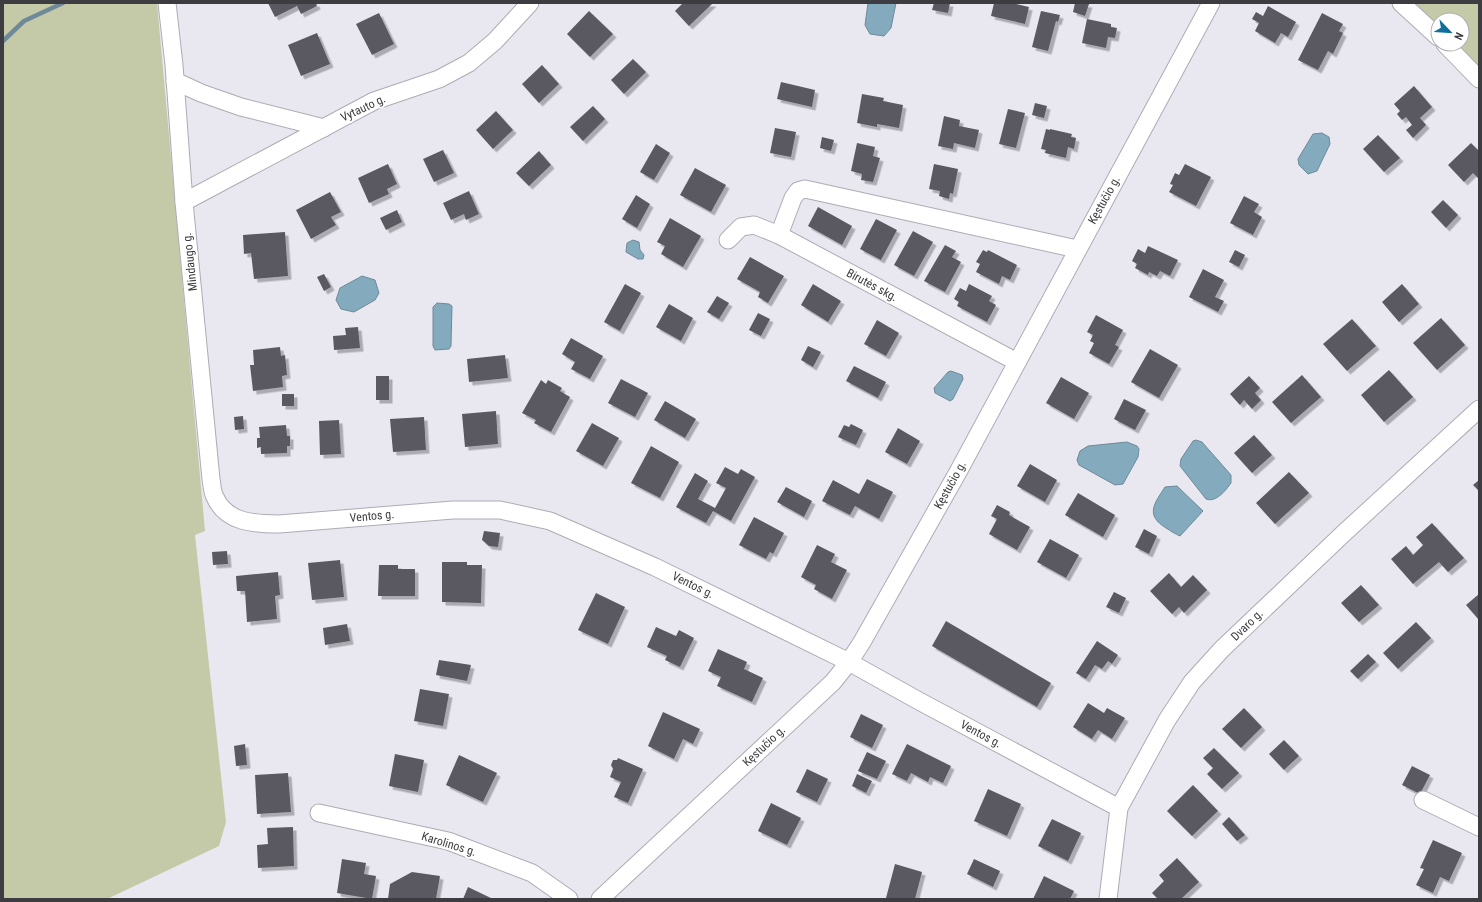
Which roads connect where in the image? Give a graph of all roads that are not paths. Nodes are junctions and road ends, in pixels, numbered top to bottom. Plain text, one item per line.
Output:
1 (167, 3) edge
2 (530, 3) edge
3 (1211, 3) edge
4 (1401, 3) edge
5 (1430, 30) edge
6 (1452, 52) edge
7 (1479, 79) edge
8 (175, 81) junction
9 (324, 128) junction
10 (184, 202) junction
11 (779, 235) junction
12 (728, 240) dead end
13 (1078, 249) junction
14 (1016, 362) junction
15 (1479, 409) edge
16 (229, 516) joint
17 (850, 662) junction
18 (1423, 800) dead end
19 (1119, 808) junction
20 (319, 813) dead end
21 (1479, 827) edge
22 (569, 899) edge
23 (600, 899) edge
24 (1108, 899) edge

1 - 8 street, Mindaugo g.
2 - 9 street, Vytauto g.
3 - 13 street, Kęstučio g.
4 - 5 street
6 - 7 street
8 - 9 street
8 - 10 street, Mindaugo g.
9 - 10 street, Vytauto g.
10 - 16 street, Mindaugo g.
11 - 12 street, Birutės skg.
11 - 13 street
11 - 14 street, Birutės skg.
13 - 14 street, Kęstučio g.
14 - 17 street, Kęstučio g.
15 - 19 street, Dvaro g.
16 - 17 street, Ventos g.
17 - 19 street, Ventos g.
17 - 23 street, Kęstučio g.
18 - 21 street
19 - 24 street, Dvaro g.
20 - 22 street, Karolinos g.

